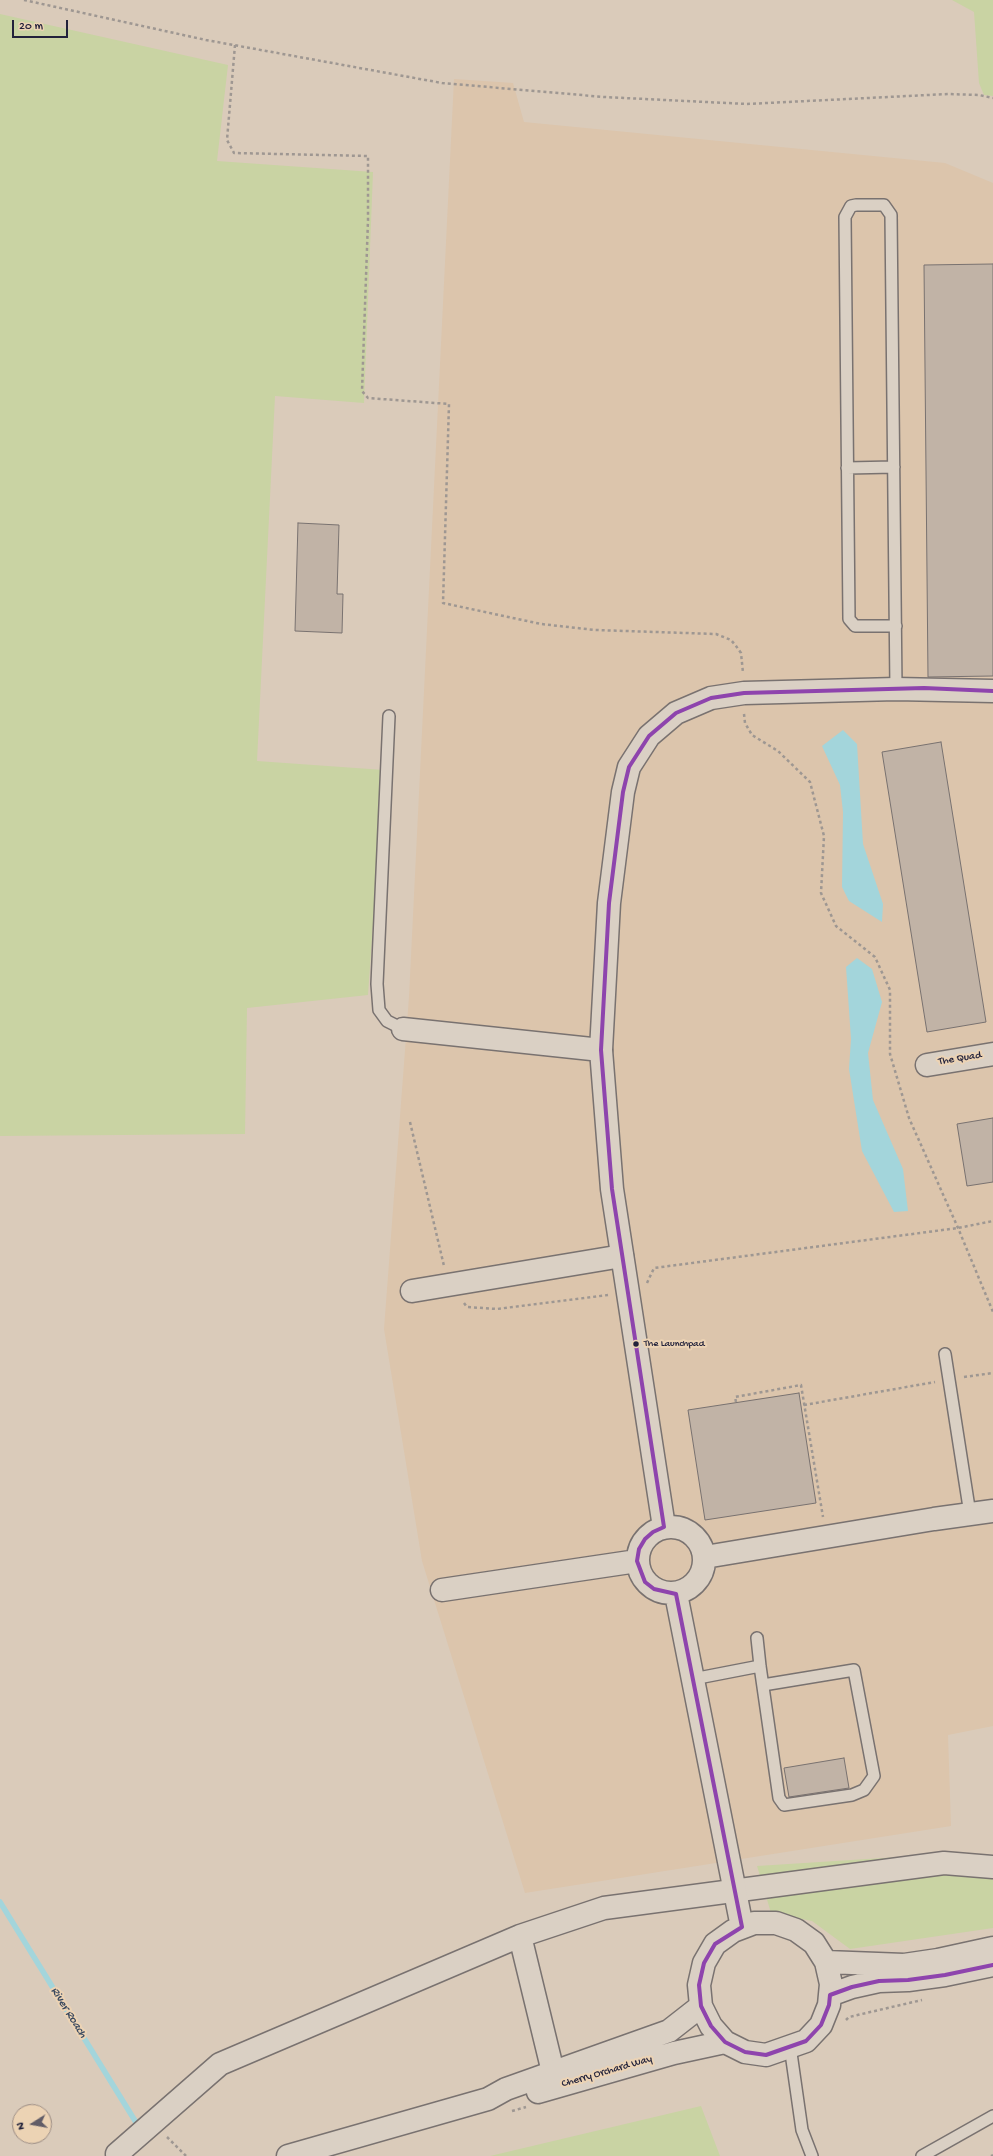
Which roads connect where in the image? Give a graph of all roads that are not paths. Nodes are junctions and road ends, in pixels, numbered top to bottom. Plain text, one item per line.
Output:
1 (894, 467) junction
2 (847, 468) junction
3 (896, 626) junction
4 (896, 689) junction
5 (993, 691) edge
6 (390, 716) dead end
7 (404, 1029) joint
8 (601, 1050) junction
9 (993, 1054) edge
10 (927, 1065) dead end
11 (622, 1256) junction
12 (412, 1291) dead end
13 (945, 1354) dead end
14 (993, 1511) edge
15 (970, 1514) junction
16 (664, 1527) junction
17 (705, 1557) junction
18 (637, 1561) junction
19 (442, 1590) dead end
20 (676, 1594) junction
21 (757, 1638) dead end
22 (760, 1666) junction
23 (693, 1679) junction
24 (763, 1685) junction
25 (993, 1867) edge
26 (735, 1890) junction
27 (742, 1927) junction
28 (520, 1936) junction
29 (993, 1948) edge
30 (826, 1962) junction
31 (993, 1965) edge
32 (830, 1995) junction
33 (701, 2006) junction
34 (725, 2042) junction
35 (790, 2046) junction
36 (553, 2072) junction
37 (488, 2099) junction
38 (993, 2116) edge
39 (117, 2154) dead end
40 (288, 2156) edge
41 (812, 2156) edge
42 (922, 2156) edge

1 - 2 lane
1 - 2 lane
1 - 3 lane
2 - 3 lane
3 - 4 lane
4 - 5 street
4 - 8 street
6 - 7 lane
7 - 8 street
8 - 11 street
9 - 10 street, The Quad
11 - 12 street
11 - 16 street
13 - 15 lane
14 - 15 street
15 - 17 street
16 - 17 street
16 - 18 street
17 - 20 street
18 - 19 street
18 - 20 street
20 - 23 street
21 - 22 lane
22 - 23 lane
22 - 24 lane
23 - 26 street
24 - 24 lane
25 - 26 street
26 - 27 street
26 - 28 street
27 - 30 street
27 - 33 street
28 - 36 street
28 - 39 street
29 - 30 street
30 - 32 street
31 - 32 street
32 - 35 street
33 - 34 street
33 - 36 street, Cherry Orchard Way
34 - 35 street
34 - 37 street, Cherry Orchard Way
35 - 41 lane
36 - 37 street, Cherry Orchard Way
37 - 40 street, Cherry Orchard Way
38 - 42 lane

